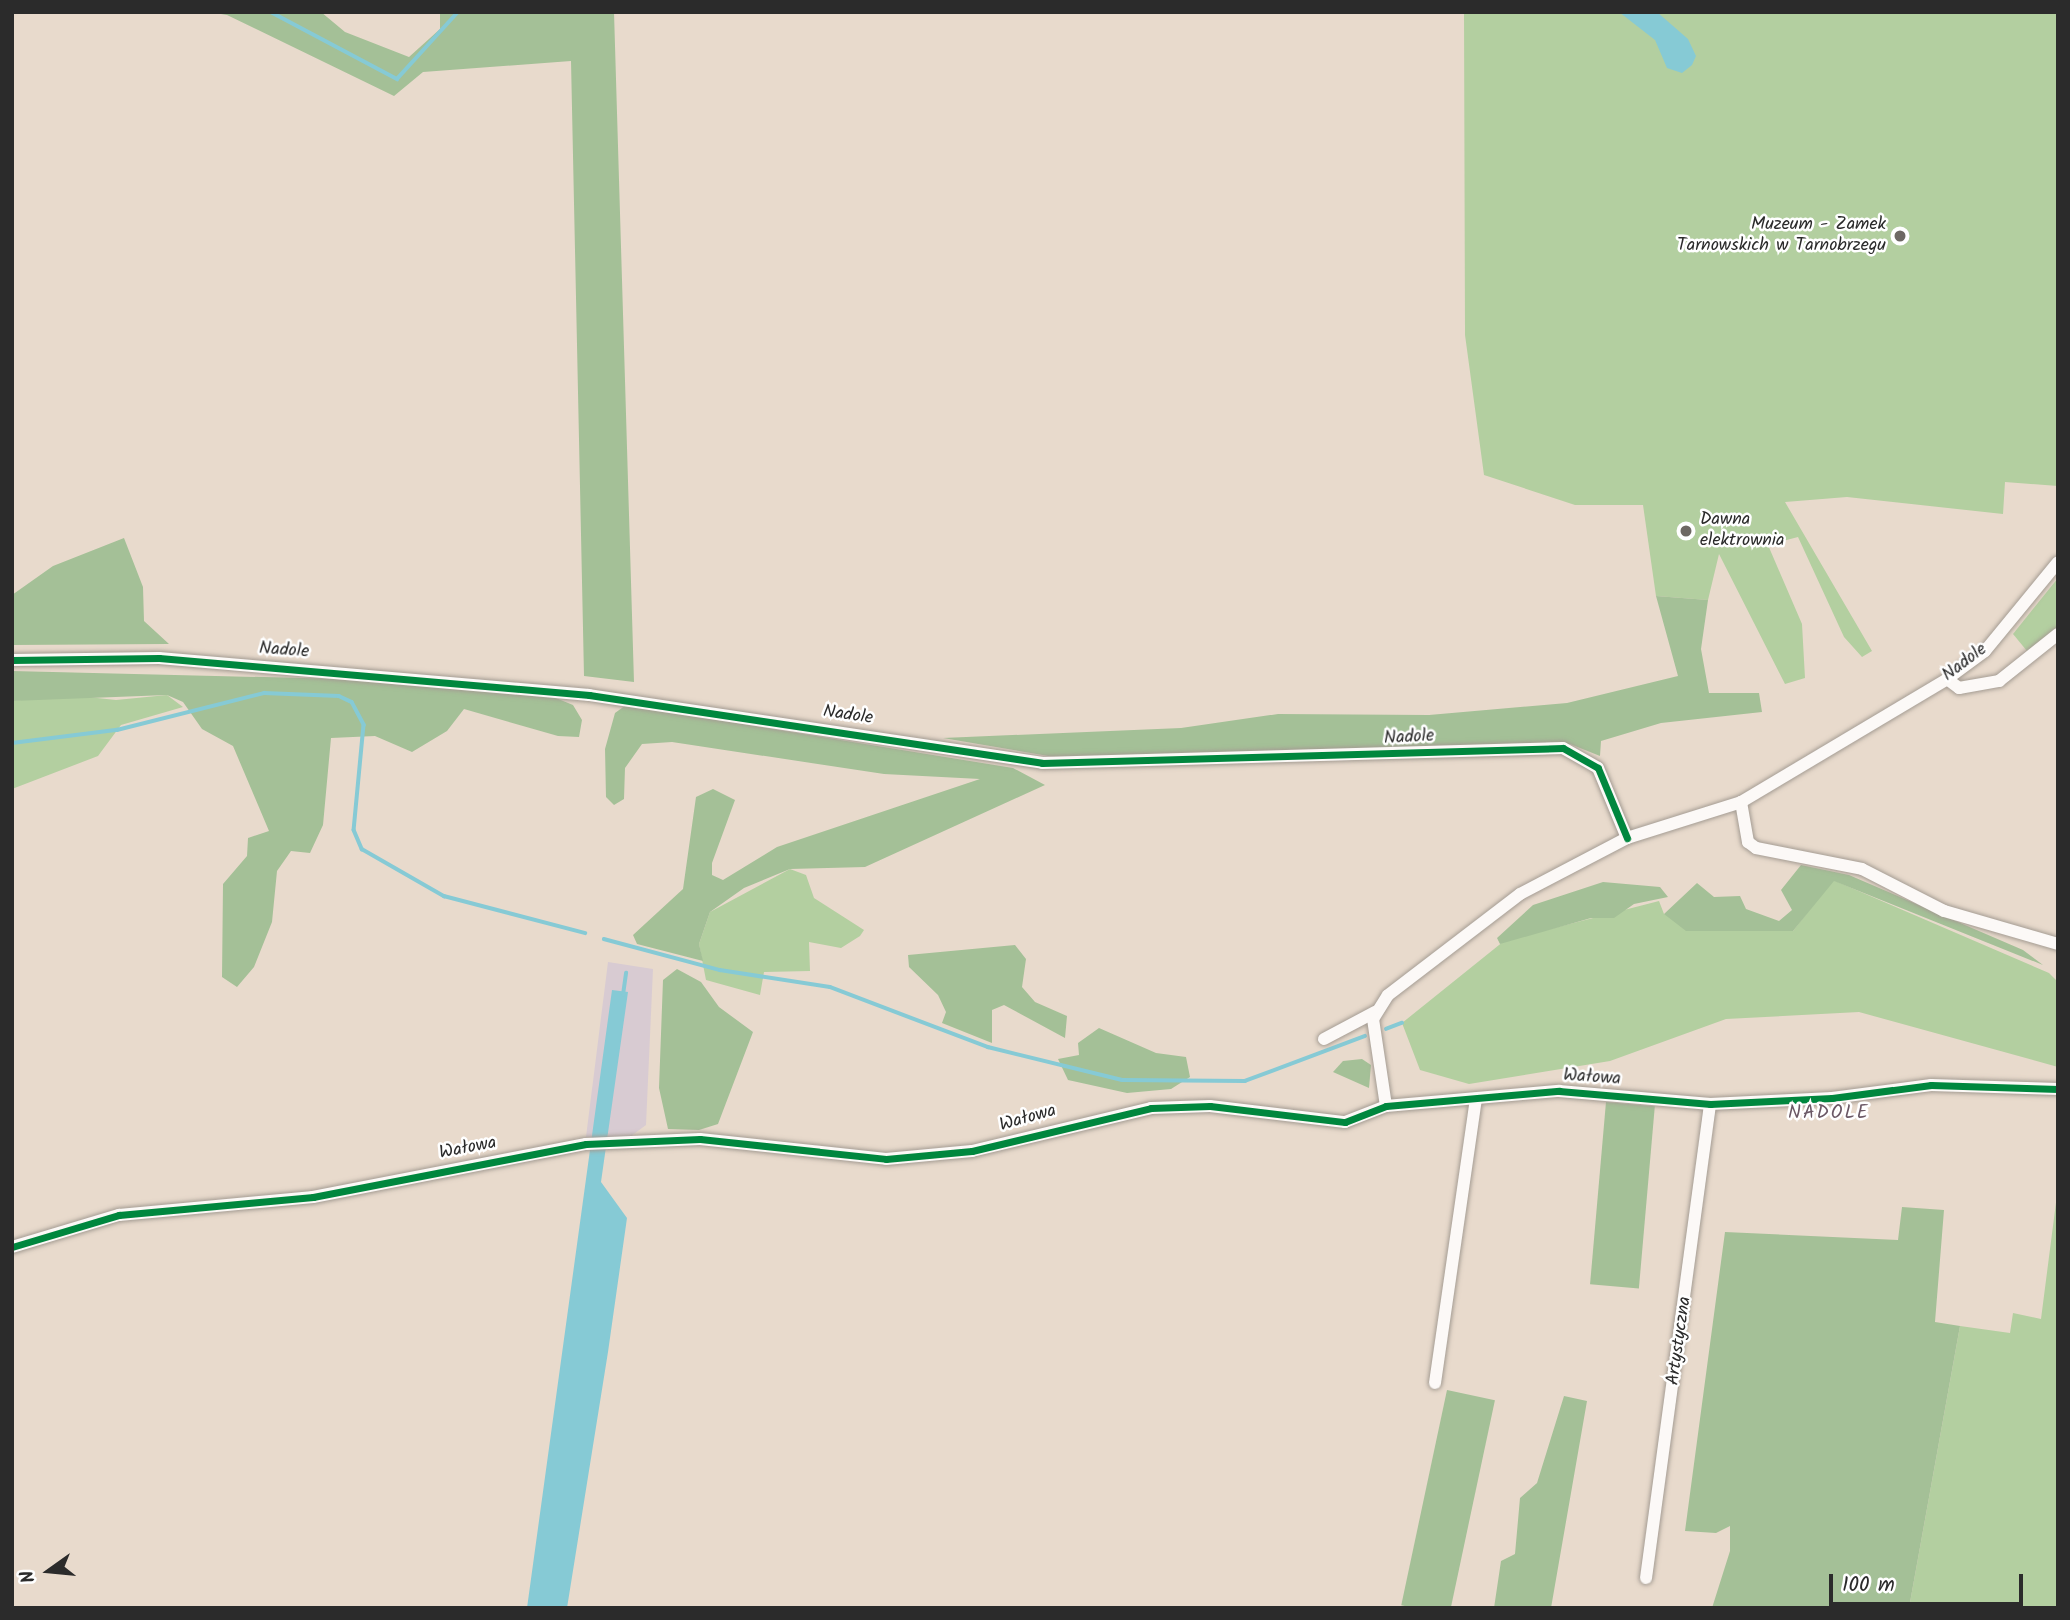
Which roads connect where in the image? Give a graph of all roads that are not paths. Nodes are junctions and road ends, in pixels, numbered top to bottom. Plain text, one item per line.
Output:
1 (2058, 562) edge
2 (2058, 634) edge
3 (12, 660) edge
4 (1947, 679) junction
5 (1741, 802) junction
6 (1628, 838) junction
7 (2058, 944) edge
8 (1375, 1012) junction
9 (1324, 1039) dead end
10 (2058, 1088) edge
11 (1476, 1099) junction
12 (1710, 1104) junction
13 (1386, 1106) junction
14 (12, 1247) edge
15 (1435, 1383) dead end
16 (1646, 1578) dead end

1 - 4 street, Nadole
2 - 4 street
3 - 6 street, Nadole
4 - 5 street, Nadole
5 - 6 street, Nadole
5 - 7 street
6 - 8 street, Nadole
8 - 9 street, Nadole
8 - 13 street
10 - 12 street, Wałowa
11 - 12 street, Wałowa
11 - 13 street, Wałowa
11 - 15 street
12 - 16 street, Artystyczna
13 - 14 street, Wałowa

